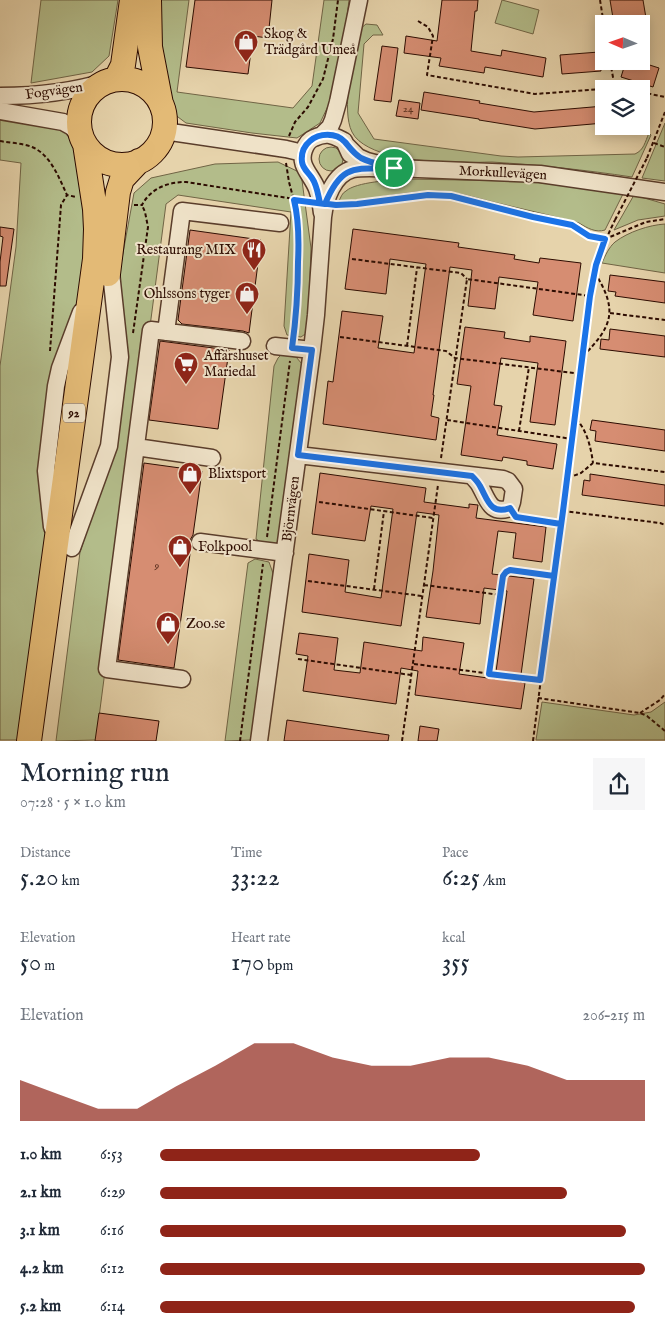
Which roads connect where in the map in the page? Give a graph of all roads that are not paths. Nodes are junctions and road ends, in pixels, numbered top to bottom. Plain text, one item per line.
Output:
1 (132, 0) edge
2 (149, 0) edge
3 (359, 0) edge
4 (112, 80) junction
5 (0, 96) edge
6 (338, 102) junction
7 (161, 105) junction
8 (0, 111) edge
9 (164, 131) junction
10 (322, 135) junction
11 (84, 141) junction
12 (345, 143) junction
13 (303, 153) junction
14 (139, 161) junction
15 (394, 168) junction
16 (342, 176) junction
17 (312, 178) junction
18 (665, 192) edge
19 (323, 208) junction
20 (280, 223) dead end
21 (102, 259) junction
22 (166, 332) junction
23 (242, 341) dead end
24 (275, 346) dead end
25 (312, 350) junction
26 (136, 447) junction
27 (298, 455) junction
28 (212, 458) dead end
29 (472, 476) junction
30 (200, 542) dead end
31 (285, 553) junction
32 (182, 679) dead end
33 (29, 740) edge
34 (46, 740) edge
35 (259, 740) edge

1 - 4 highway
2 - 7 highway
3 - 6 street, Björnvägen
4 - 5 street, Fogvägen
4 - 7 highway
4 - 11 highway
6 - 10 street, Björnvägen
6 - 12 street, Björnvägen
7 - 9 highway
8 - 11 street, Fogvägen
9 - 13 street
9 - 14 highway
10 - 12 street
10 - 13 street, Björnvägen
11 - 14 highway
11 - 21 highway, 92
12 - 15 street, Morkullevägen
12 - 16 street, Björnvägen
13 - 17 street, Björnvägen
14 - 21 highway, 92
15 - 16 street
15 - 18 street, Morkullevägen
16 - 17 street
16 - 19 street, Björnvägen
17 - 19 street, Björnvägen
19 - 25 street, Björnvägen
20 - 22 street
21 - 33 highway, 92
21 - 34 highway, 92
22 - 23 street
22 - 26 street
24 - 25 street
25 - 27 street, Björnvägen
26 - 28 street
26 - 32 street
27 - 29 street
27 - 31 street, Björnvägen
29 - 29 street
30 - 31 street
31 - 35 street, Björnvägen

